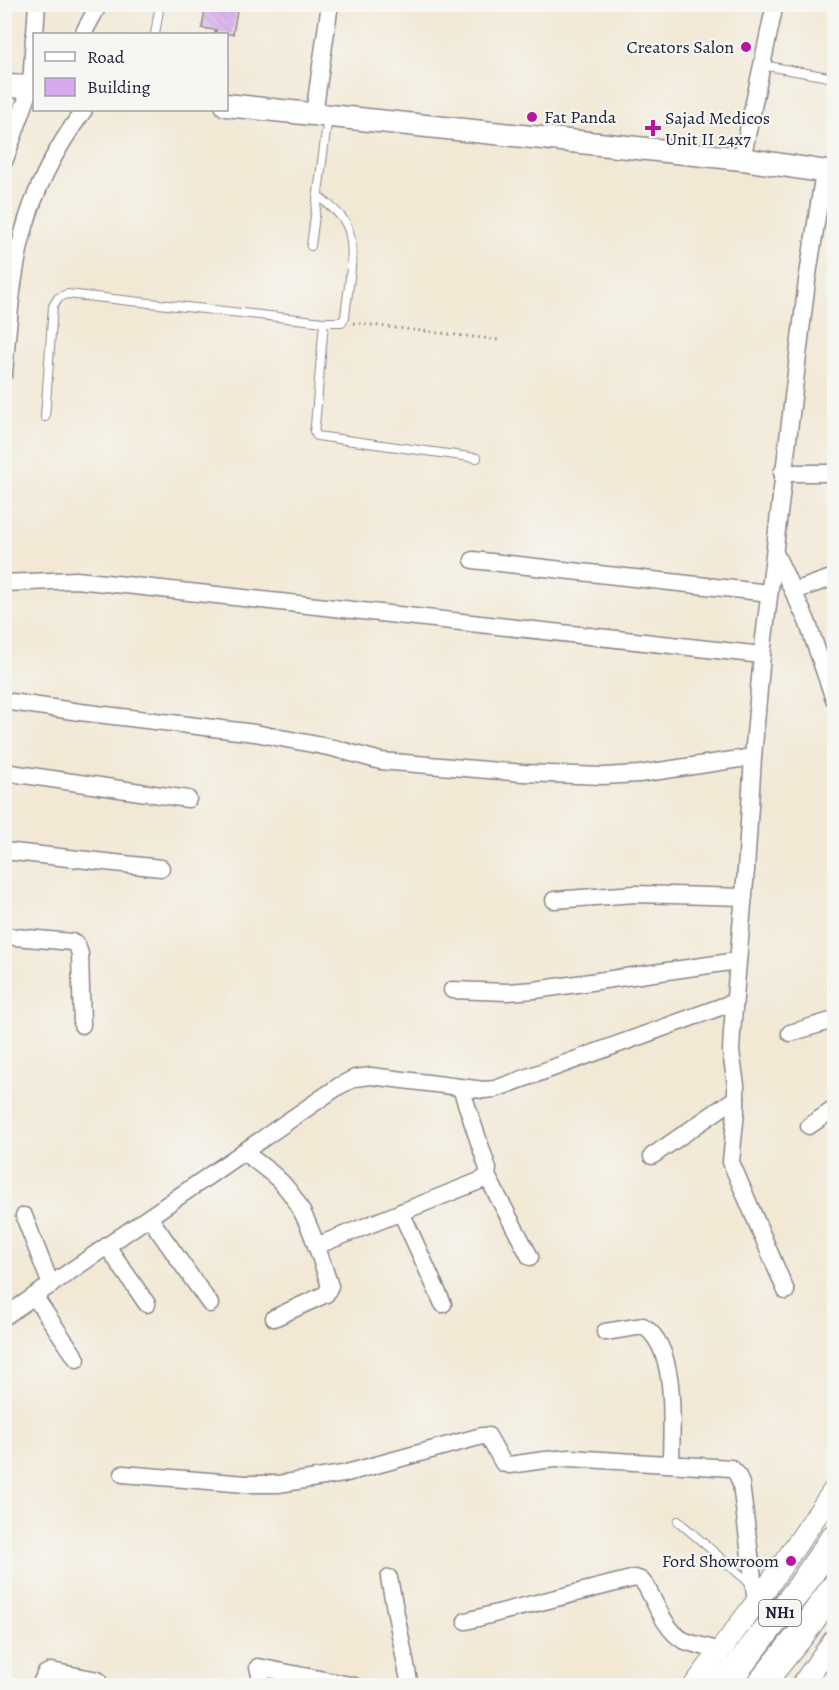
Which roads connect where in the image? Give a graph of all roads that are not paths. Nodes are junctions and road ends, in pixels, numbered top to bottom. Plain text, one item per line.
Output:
1 (37, 4) edge
2 (99, 4) edge
3 (160, 4) edge
4 (330, 4) edge
5 (775, 4) edge
6 (35, 33) edge
7 (84, 33) edge
8 (155, 33) edge
9 (762, 65) junction
10 (834, 78) edge
11 (4, 86) edge
12 (33, 87) edge
13 (228, 105) edge
14 (83, 111) edge
15 (321, 115) junction
16 (742, 159) junction
17 (4, 162) edge
18 (829, 172) edge
19 (318, 196) junction
20 (311, 246) dead end
21 (324, 322) junction
22 (4, 373) edge
23 (45, 417) dead end
24 (477, 458) dead end
25 (783, 473) junction
26 (834, 473) edge
27 (775, 553) junction
28 (473, 560) dead end
29 (834, 577) edge
30 (4, 583) edge
31 (794, 591) junction
32 (769, 593) junction
33 (762, 655) junction
34 (834, 699) edge
35 (4, 701) edge
36 (753, 757) junction
37 (4, 772) edge
38 (188, 799) dead end
39 (4, 851) edge
40 (161, 868) dead end
41 (744, 897) junction
42 (554, 900) dead end
43 (4, 936) edge
44 (737, 961) junction
45 (452, 990) dead end
46 (734, 1002) junction
47 (834, 1020) edge
48 (82, 1025) dead end
49 (790, 1033) dead end
50 (462, 1088) junction
51 (736, 1098) junction
52 (834, 1109) edge
53 (809, 1126) dead end
54 (243, 1152) junction
55 (652, 1156) dead end
56 (487, 1176) junction
57 (401, 1212) junction
58 (24, 1216) dead end
59 (149, 1217) junction
60 (107, 1246) junction
61 (316, 1246) junction
62 (530, 1257) dead end
63 (51, 1285) junction
64 (786, 1291) dead end
65 (34, 1296) junction
66 (147, 1304) dead end
67 (210, 1304) dead end
68 (443, 1304) dead end
69 (4, 1317) edge
70 (274, 1318) dead end
71 (605, 1332) dead end
72 (77, 1359) dead end
73 (671, 1464) junction
74 (123, 1474) dead end
75 (834, 1490) edge
76 (678, 1521) dead end
77 (834, 1538) edge
78 (389, 1578) dead end
79 (834, 1588) edge
80 (755, 1595) junction
81 (466, 1621) dead end
82 (834, 1640) edge
83 (720, 1651) junction
84 (98, 1680) dead end
85 (40, 1686) edge
86 (263, 1686) edge
87 (355, 1686) edge
88 (410, 1686) edge
89 (694, 1686) edge
90 (723, 1686) edge
91 (759, 1686) edge
92 (801, 1686) edge

1 - 6 street
2 - 7 street
3 - 8 lane
4 - 15 street
5 - 9 street
9 - 10 lane
9 - 16 street
11 - 12 main road
12 - 17 street
13 - 15 main road
14 - 22 street
15 - 16 main road
15 - 19 lane
16 - 18 main road
18 - 25 street
19 - 20 lane
19 - 21 lane
21 - 23 lane
21 - 24 lane
25 - 26 street
25 - 27 street
27 - 31 street
27 - 32 street
28 - 32 street
29 - 31 street
30 - 33 street
31 - 34 street
32 - 33 street
33 - 36 street
35 - 36 street
36 - 41 street
37 - 38 street
39 - 40 street
41 - 42 street
41 - 44 street
43 - 48 street
44 - 45 street
44 - 46 street
46 - 50 street
46 - 51 street
47 - 49 street
50 - 54 street
50 - 56 street
51 - 55 street
51 - 64 street
52 - 53 street
54 - 59 street
54 - 61 street
56 - 57 street
56 - 62 street
57 - 61 street
57 - 68 street
58 - 63 street
59 - 60 street
59 - 67 street
60 - 63 street
60 - 66 street
61 - 70 street
63 - 65 street
65 - 69 street
65 - 72 street
71 - 73 street
73 - 74 street
73 - 80 street
75 - 80 street
76 - 80 lane
77 - 90 highway, NH1
78 - 88 street
79 - 91 highway, NH1
80 - 83 street
81 - 83 street
82 - 92 street
83 - 89 street
84 - 85 street
86 - 87 street

